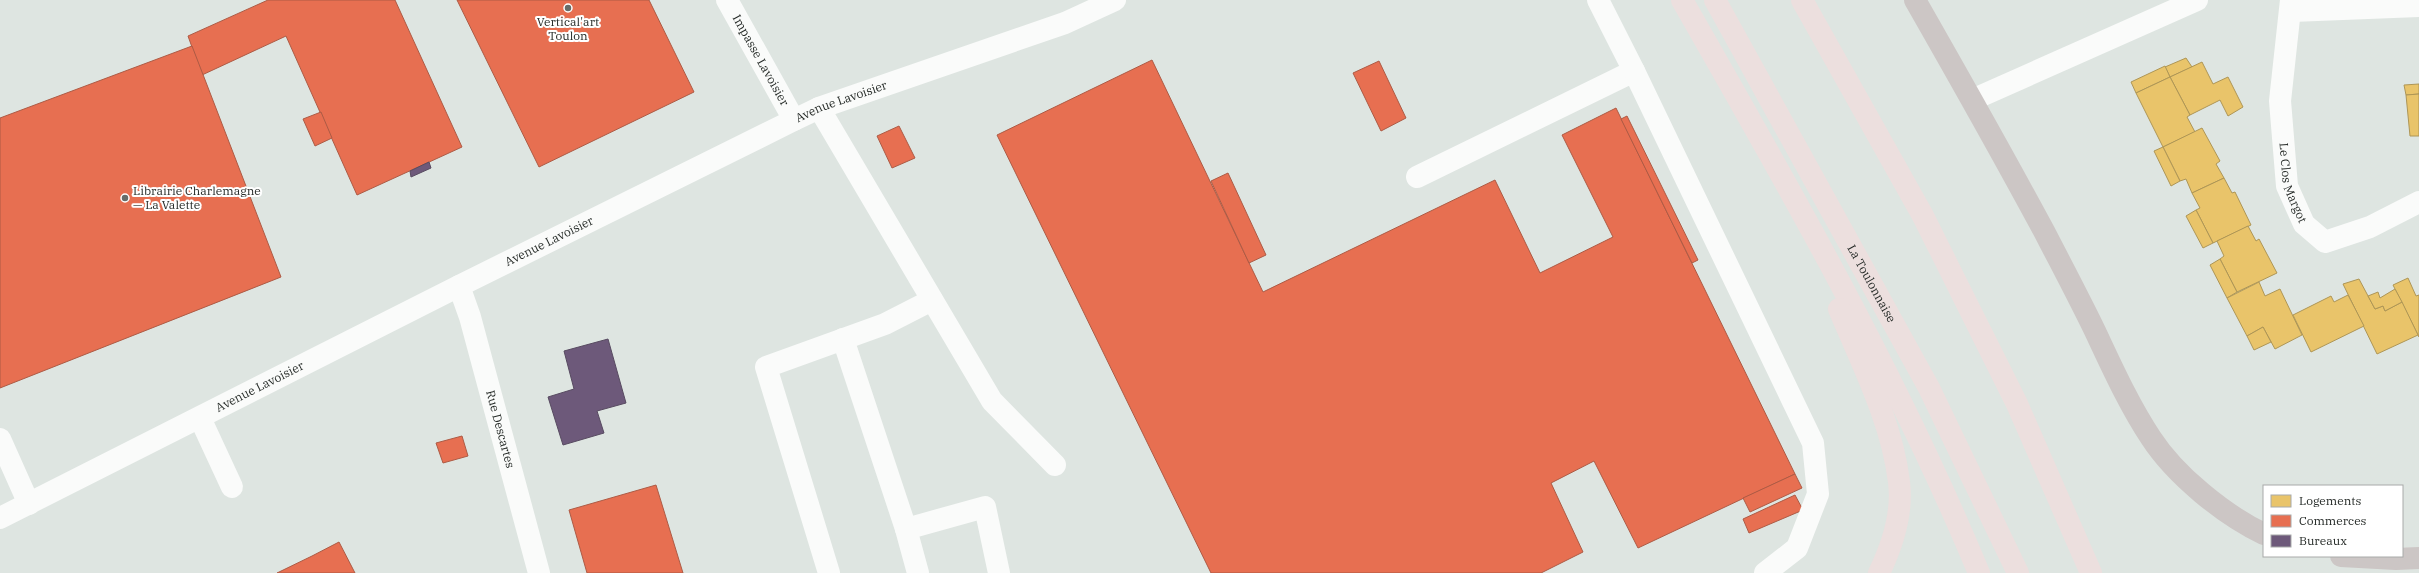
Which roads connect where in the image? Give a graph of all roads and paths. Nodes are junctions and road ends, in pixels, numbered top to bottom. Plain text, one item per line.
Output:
1 (727, 0) edge
2 (1115, 0) edge
3 (1598, 0) edge
4 (1682, 0) edge
5 (1715, 0) edge
6 (1802, 0) edge
7 (1915, 0) edge
8 (2197, 0) edge
9 (2292, 5) edge
10 (2419, 6) edge
11 (1634, 71) junction
12 (1972, 100) junction
13 (819, 108) junction
14 (794, 120) junction
15 (1417, 177) dead end
16 (1788, 184) junction
17 (2419, 202) edge
18 (459, 286) junction
19 (932, 300) junction
20 (844, 339) junction
21 (200, 418) junction
22 (0, 439) edge
23 (1055, 465) dead end
24 (232, 487) dead end
25 (29, 504) junction
26 (0, 518) edge
27 (906, 529) junction
28 (2263, 533) edge
29 (2359, 557) edge
30 (2419, 558) edge
31 (539, 573) edge
32 (829, 573) edge
33 (918, 573) edge
34 (999, 573) edge
35 (1765, 573) edge
36 (1879, 573) edge
37 (1979, 573) edge
38 (2018, 573) edge
39 (2091, 573) edge

1 - 14 street, Impasse Lavoisier
2 - 13 street, Avenue Lavoisier
3 - 11 street
4 - 16 highway
5 - 38 highway, La Toulonnaise
6 - 39 highway
7 - 12 main road
8 - 12 street
9 - 10 street, Le Clos Margot
9 - 17 street, Le Clos Margot
11 - 15 street
11 - 35 street
12 - 28 main road
13 - 14 street, Avenue Lavoisier
13 - 19 street
14 - 18 street, Avenue Lavoisier
16 - 36 highway
16 - 37 highway
18 - 21 street, Avenue Lavoisier
18 - 31 street, Rue Descartes
19 - 20 street
19 - 23 street
20 - 27 street
20 - 32 street
21 - 24 street
21 - 25 street, Avenue Lavoisier
22 - 25 street
25 - 26 street, Avenue Lavoisier
27 - 33 street
27 - 34 street
29 - 30 main road

